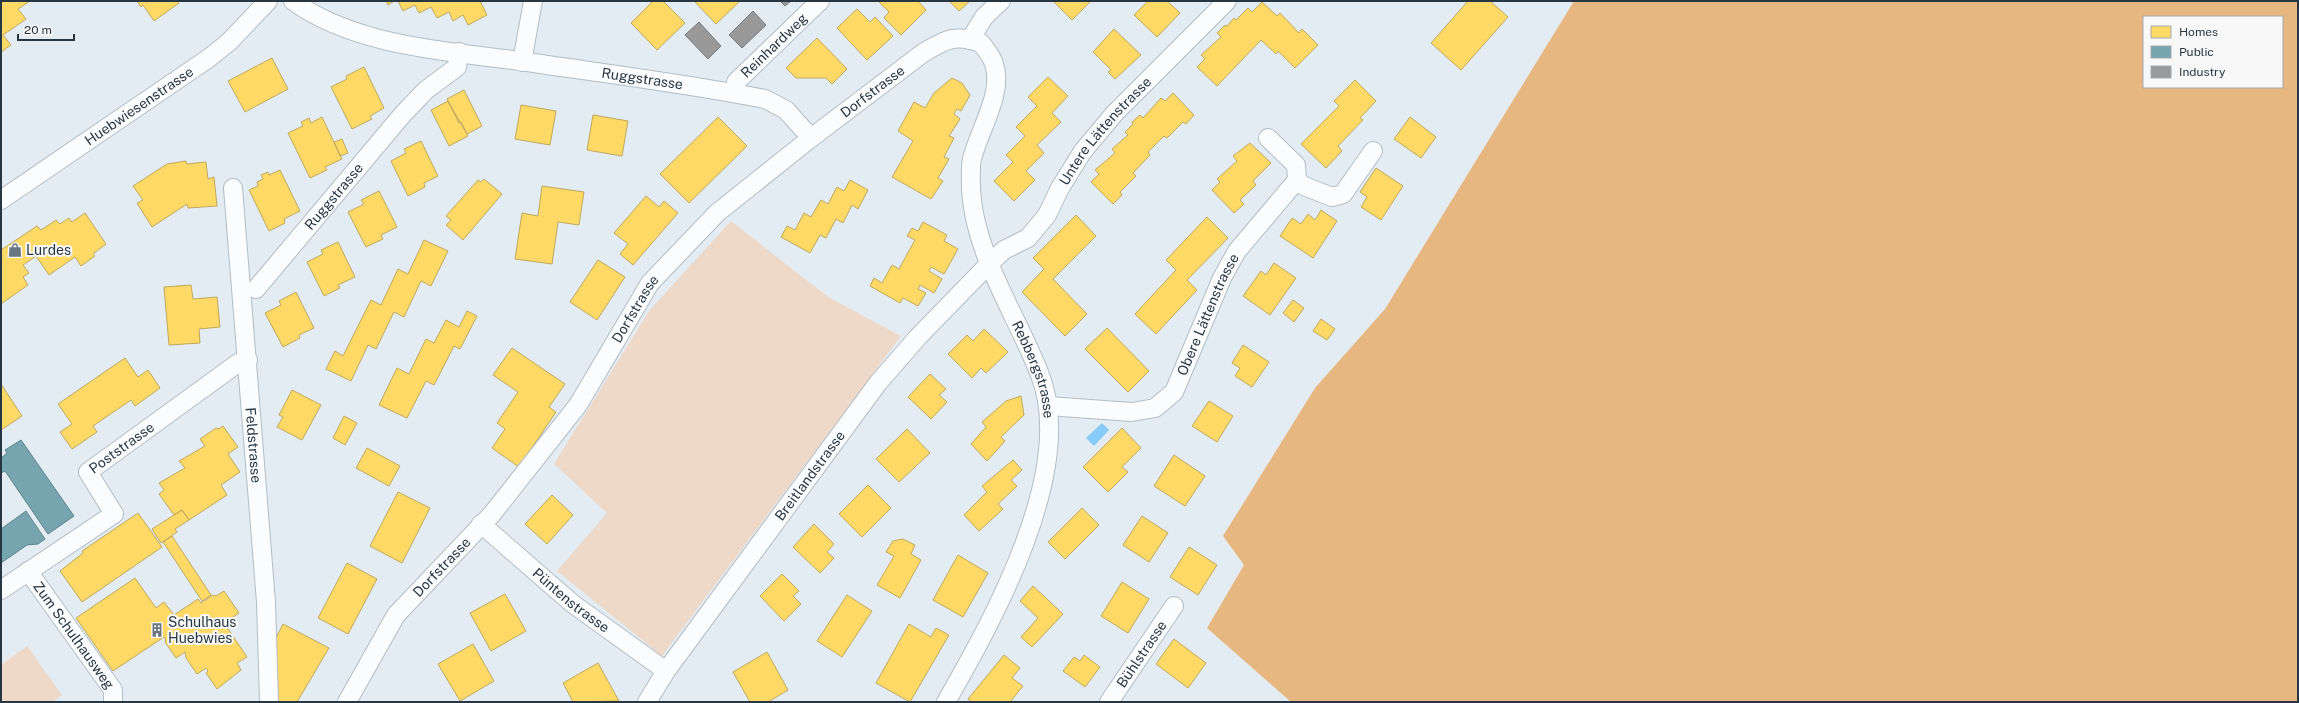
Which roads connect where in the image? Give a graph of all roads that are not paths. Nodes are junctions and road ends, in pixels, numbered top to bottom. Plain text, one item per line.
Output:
1 (268, 1) edge
2 (294, 1) edge
3 (534, 1) edge
4 (820, 1) edge
5 (1001, 1) edge
6 (1227, 1) edge
7 (970, 40) junction
8 (459, 52) junction
9 (522, 62) junction
10 (734, 93) junction
11 (811, 138) junction
12 (1268, 138) dead end
13 (1372, 151) dead end
14 (1297, 180) junction
15 (233, 188) dead end
16 (1, 200) edge
17 (990, 264) junction
18 (256, 289) dead end
19 (248, 360) junction
20 (1048, 406) junction
21 (481, 524) junction
22 (28, 572) junction
23 (1, 590) edge
24 (1174, 606) dead end
25 (666, 671) junction
26 (113, 702) edge
27 (269, 702) edge
28 (347, 702) edge
29 (647, 702) edge
30 (946, 702) edge
31 (1109, 702) edge

1 - 16 street, Huebwiesenstrasse
2 - 8 street, Ruggstrasse
3 - 9 street
4 - 10 street, Reinhardweg
5 - 7 street
6 - 17 street, Untere Lättenstrasse
7 - 11 street, Dorfstrasse
7 - 17 street, Rebbergstrasse
8 - 9 street, Ruggstrasse
8 - 18 street, Ruggstrasse
9 - 10 street, Ruggstrasse
10 - 11 street, Ruggstrasse
11 - 21 street, Dorfstrasse
12 - 14 street
13 - 14 street
14 - 20 street, Obere Lättenstrasse
15 - 19 street, Feldstrasse
17 - 20 street, Rebbergstrasse
17 - 25 street, Breitlandstrasse
19 - 22 street, Poststrasse
19 - 27 street, Feldstrasse
20 - 30 street, Rebbergstrasse
21 - 25 street, Püntenstrasse
21 - 28 street, Dorfstrasse
22 - 23 street, Poststrasse
22 - 26 street, Zum Schulhausweg
24 - 31 street, Bühlstrasse
25 - 29 street, Breitlandstrasse

